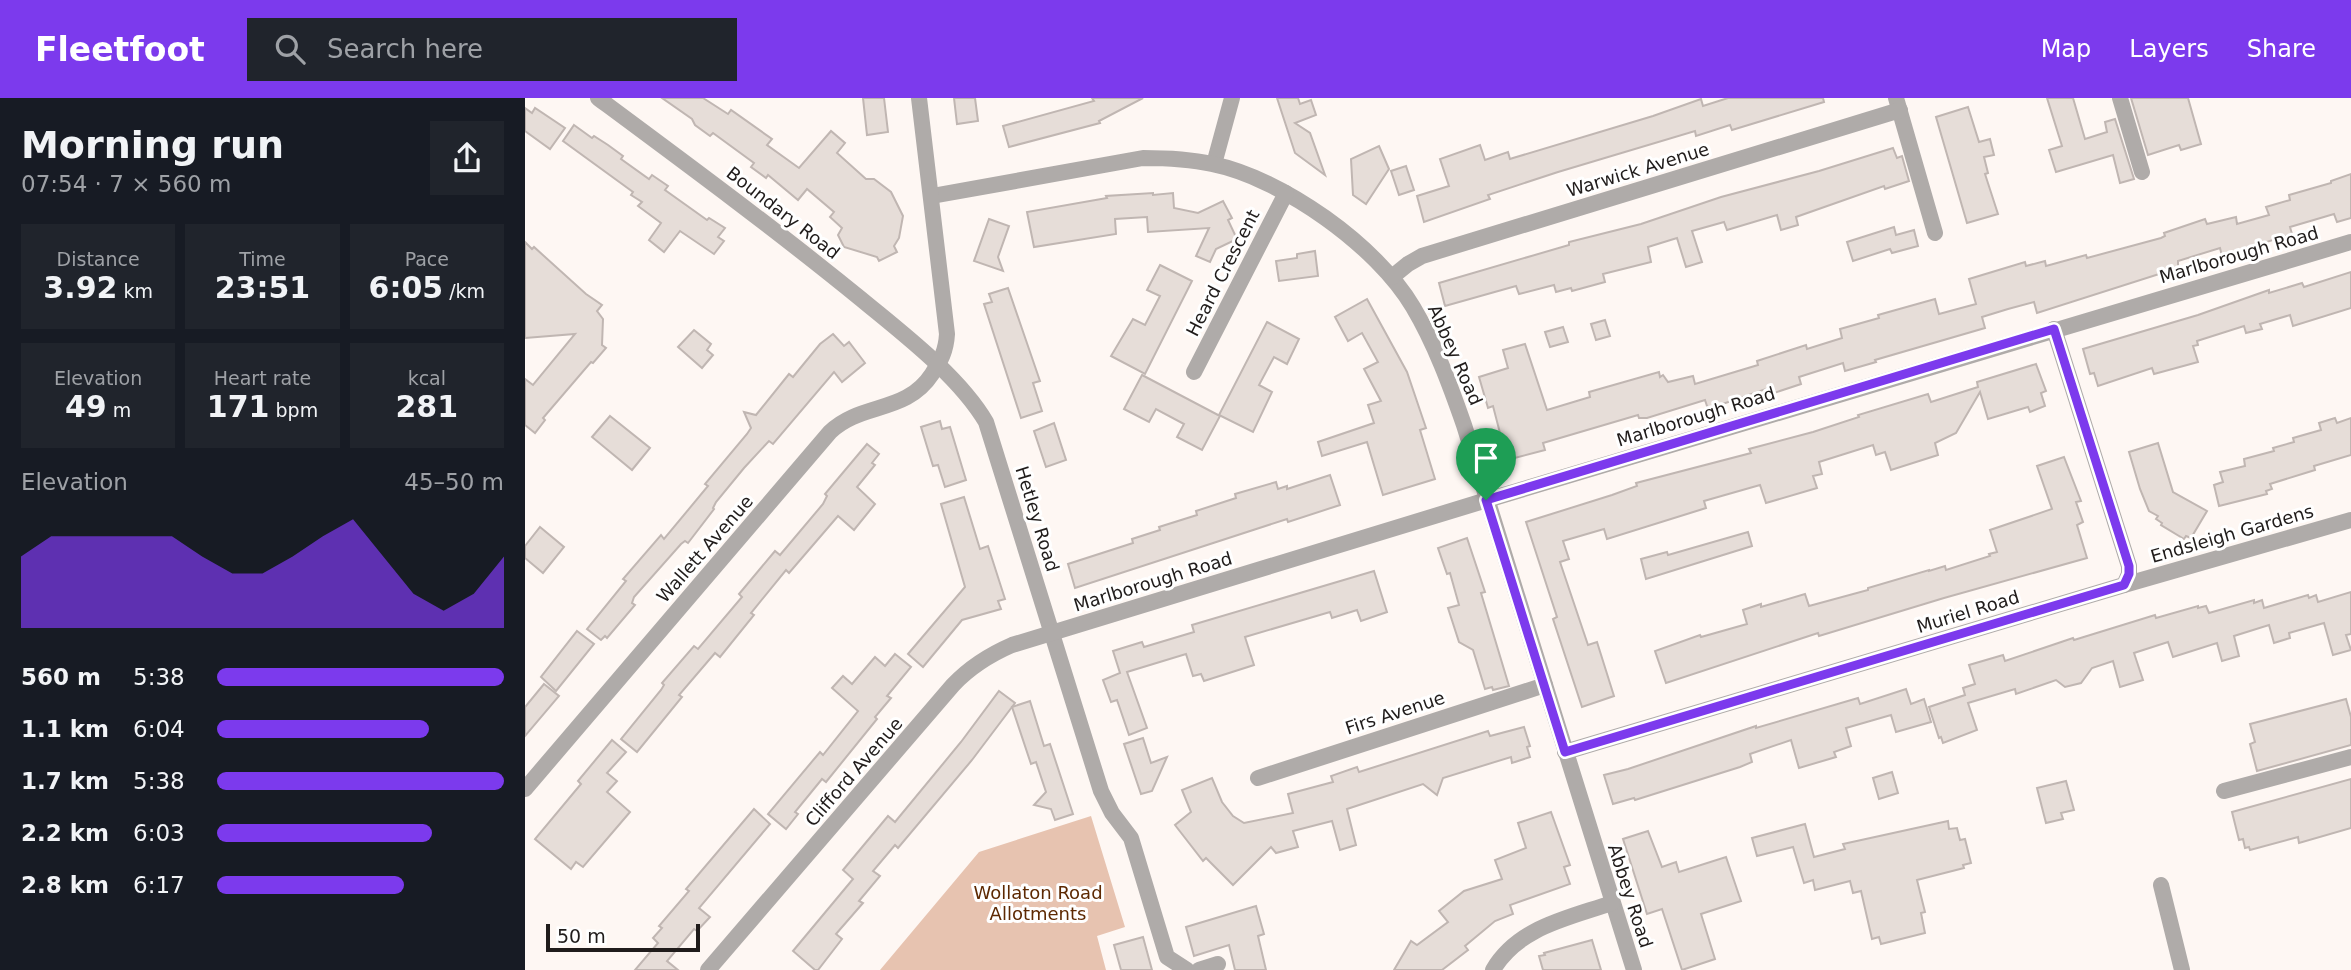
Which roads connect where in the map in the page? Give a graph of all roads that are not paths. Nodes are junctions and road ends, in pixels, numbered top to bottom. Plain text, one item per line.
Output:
1 (598, 98) edge
2 (919, 98) edge
3 (1232, 98) edge
4 (2120, 98) edge
5 (1898, 104) edge
6 (1214, 164) junction
7 (2142, 173) dead end
8 (1286, 192) junction
9 (932, 195) junction
10 (1935, 233) dead end
11 (2351, 242) edge
12 (1392, 277) junction
13 (2054, 329) junction
14 (938, 366) junction
15 (1194, 372) dead end
16 (1486, 500) junction
17 (2351, 520) edge
18 (2124, 585) junction
19 (1052, 633) junction
20 (1545, 685) junction
21 (1565, 752) junction
22 (2351, 757) edge
23 (1258, 778) dead end
24 (525, 789) edge
25 (2224, 791) dead end
26 (2161, 885) dead end
27 (1612, 903) junction
28 (1218, 964) dead end
29 (708, 970) edge
30 (1187, 970) edge
31 (1199, 970) edge
32 (1493, 970) edge
33 (1634, 970) edge
34 (2182, 970) edge

1 - 14 street, Boundary Road
2 - 9 street
3 - 6 street
4 - 7 street
5 - 10 street
5 - 12 street, Warwick Avenue
6 - 8 street, Abbey Road
6 - 9 street, Abbey Road
8 - 12 street, Abbey Road
8 - 15 street, Heard Crescent
9 - 14 street
11 - 13 street, Marlborough Road
12 - 16 street, Abbey Road
13 - 16 street, Marlborough Road
13 - 18 street
14 - 19 street, Hetley Road
14 - 24 street, Wallett Avenue
16 - 19 street, Marlborough Road
16 - 20 street, Abbey Road
17 - 18 street, Endsleigh Gardens
18 - 21 street, Muriel Road
19 - 29 street, Clifford Avenue
19 - 30 street, Hetley Road
20 - 21 street, Abbey Road
20 - 23 street, Firs Avenue
21 - 27 street, Abbey Road
22 - 25 street
26 - 34 street
27 - 32 street
27 - 33 street, Abbey Road
28 - 31 street

